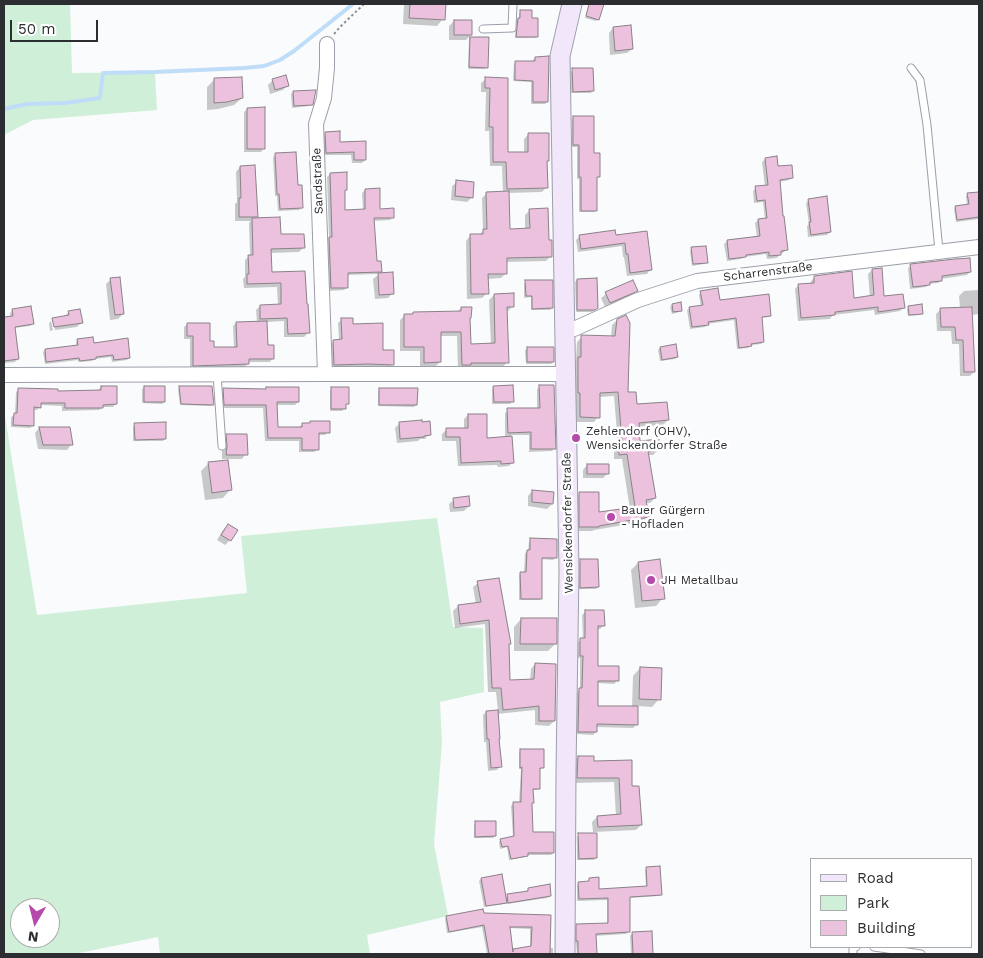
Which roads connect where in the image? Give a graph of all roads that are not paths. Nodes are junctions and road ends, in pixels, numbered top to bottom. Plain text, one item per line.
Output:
1 (513, 4) edge
2 (572, 4) edge
3 (483, 29) dead end
4 (326, 44) road end
5 (912, 68) dead end
6 (979, 247) edge
7 (939, 251) junction
8 (565, 329) junction
9 (217, 374) junction
10 (324, 374) junction
11 (566, 374) junction
12 (4, 375) edge
13 (222, 446) dead end
14 (881, 948) edge
15 (565, 954) edge
16 (921, 954) edge

1 - 3 lane
2 - 8 main road, Wensickendorfer Straße
4 - 10 street, Sandstraße
5 - 7 lane
6 - 7 street, Scharrenstraße
7 - 8 street, Scharrenstraße
8 - 11 main road, Wensickendorfer Straße
9 - 10 street
9 - 12 street
9 - 13 lane
10 - 11 street
11 - 15 main road, Wensickendorfer Straße
14 - 16 lane

